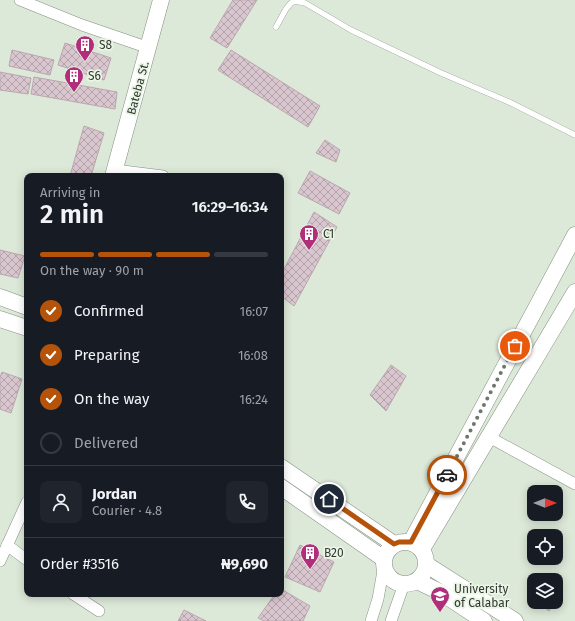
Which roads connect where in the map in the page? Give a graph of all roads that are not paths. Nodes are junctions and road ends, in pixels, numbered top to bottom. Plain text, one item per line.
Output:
1 (20, 0) edge
2 (161, 0) edge
3 (276, 27) dead end
4 (149, 48) junction
5 (575, 135) edge
6 (114, 173) edge
7 (575, 235) edge
8 (575, 292) edge
9 (0, 297) edge
10 (24, 306) edge
11 (0, 320) edge
12 (24, 327) edge
13 (489, 437) junction
14 (284, 469) edge
15 (575, 484) edge
16 (284, 489) edge
17 (24, 508) edge
18 (7, 544) junction
19 (394, 544) junction
20 (417, 546) junction
21 (24, 558) edge
22 (0, 560) edge
23 (384, 562) junction
24 (427, 565) junction
25 (411, 582) junction
26 (77, 597) edge
27 (98, 611) dead end
28 (371, 621) edge
29 (391, 621) edge
30 (484, 621) edge
31 (515, 621) edge

1 - 4 street
2 - 4 main road, Bateba St.
3 - 5 lane
4 - 6 main road, Bateba St.
7 - 20 main road
8 - 13 main road
9 - 10 main road
11 - 12 main road
13 - 15 street
13 - 20 main road
14 - 19 main road
16 - 23 main road
17 - 18 street
18 - 21 street
18 - 22 street
19 - 20 main road
19 - 23 main road
20 - 24 main road
23 - 25 main road
23 - 28 street
24 - 25 main road
24 - 31 main road
25 - 29 street
25 - 30 main road
26 - 27 street

